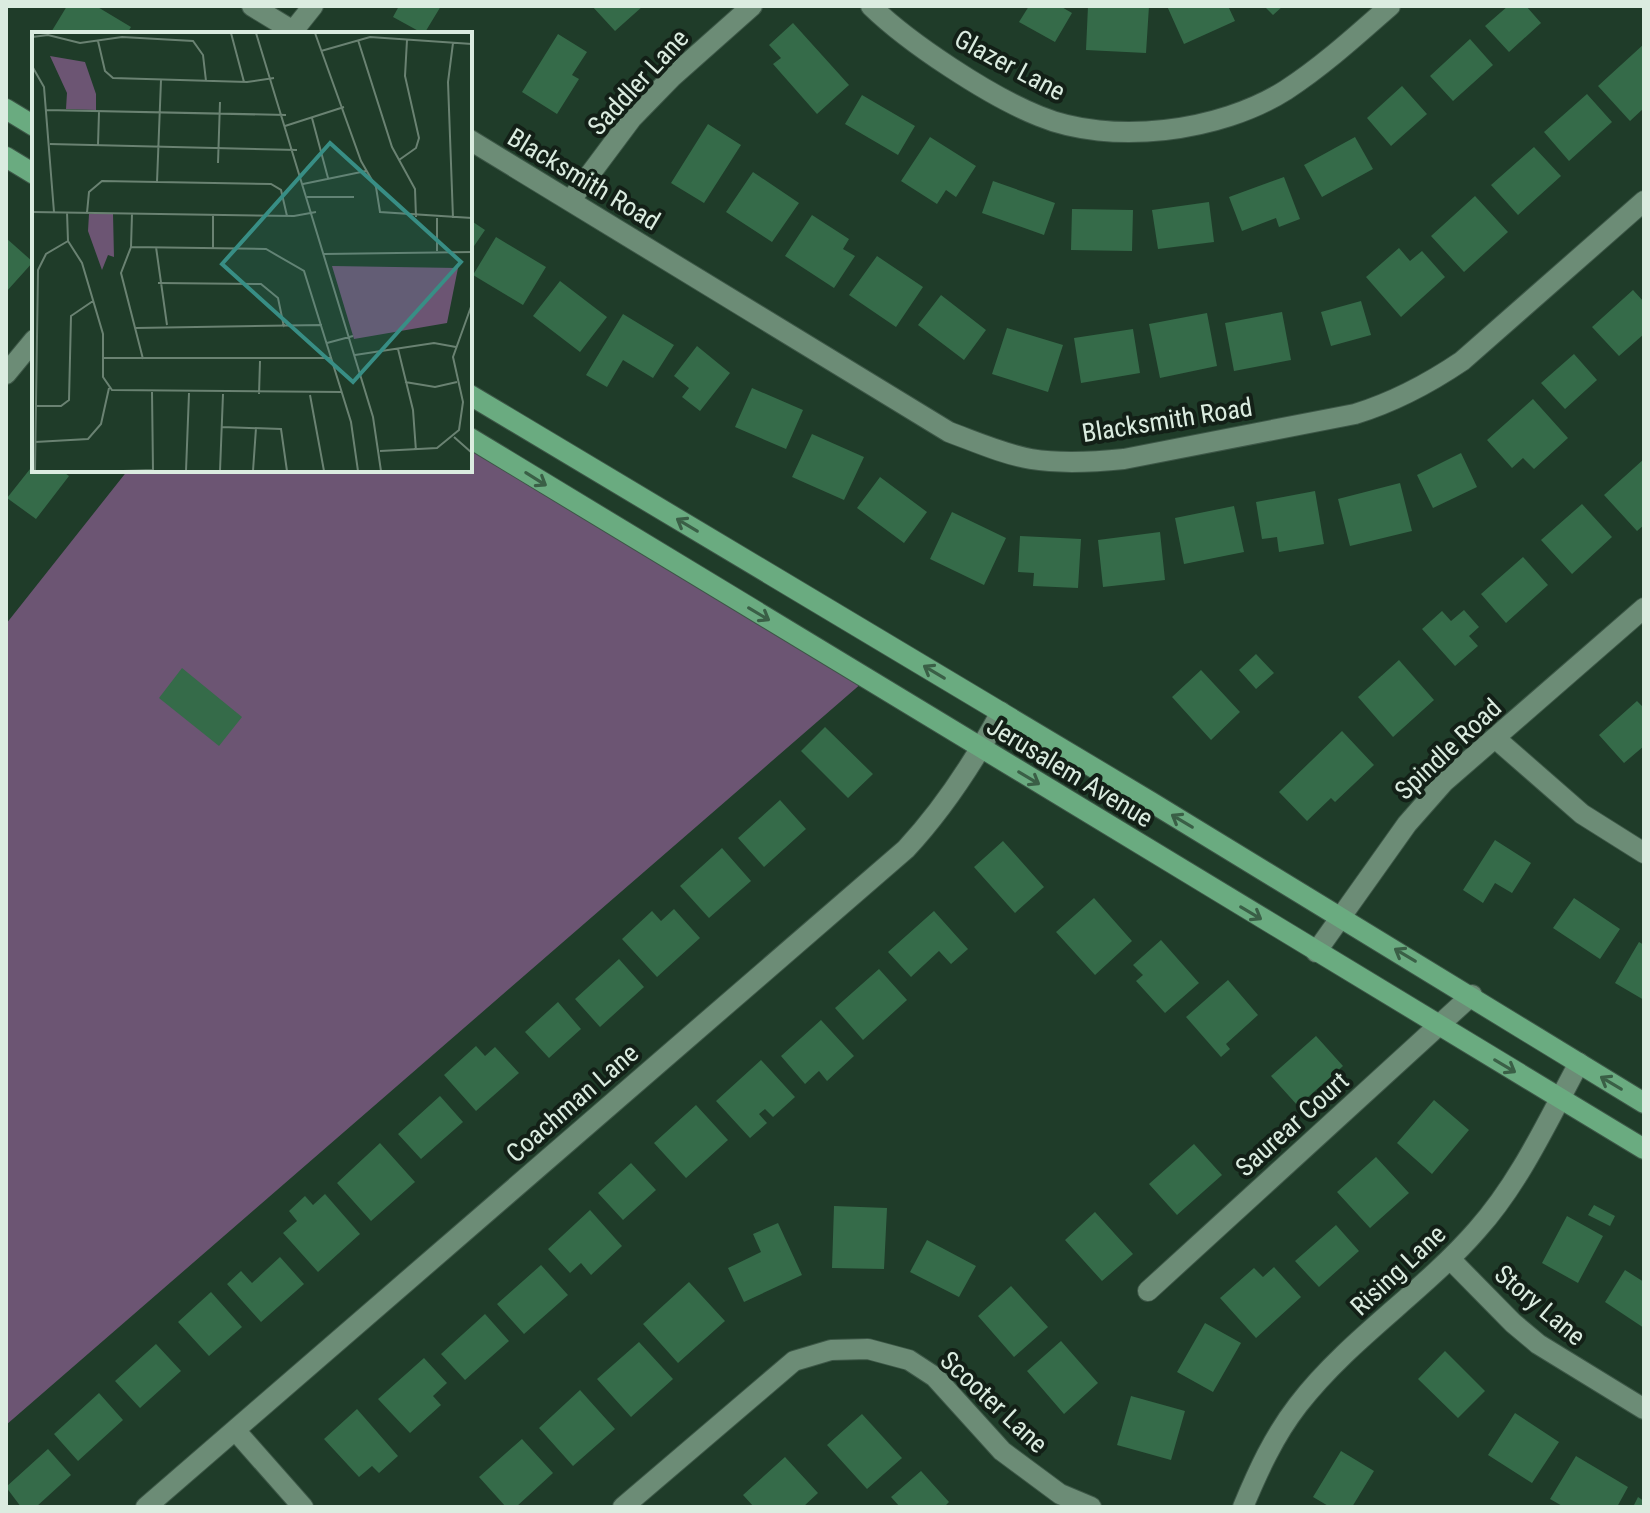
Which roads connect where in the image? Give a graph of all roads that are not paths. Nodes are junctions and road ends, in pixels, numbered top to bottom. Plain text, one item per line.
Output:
1 (252, 6) edge
2 (313, 6) edge
3 (752, 6) edge
4 (871, 6) edge
5 (1390, 6) edge
6 (294, 32) edge
7 (297, 32) edge
8 (6, 109) edge
9 (32, 125) edge
10 (472, 141) edge
11 (6, 157) edge
12 (32, 173) edge
13 (570, 201) junction
14 (1644, 201) edge
15 (32, 342) edge
16 (6, 374) edge
17 (472, 396) edge
18 (472, 439) edge
19 (1644, 608) edge
20 (1001, 712) junction
21 (1495, 738) junction
22 (981, 749) junction
23 (1644, 853) edge
24 (1342, 917) junction
25 (1316, 952) junction
26 (1472, 995) junction
27 (1438, 1026) junction
28 (1579, 1063) junction
29 (1560, 1099) junction
30 (1644, 1103) edge
31 (1644, 1149) edge
32 (1450, 1259) junction
33 (1148, 1291) dead end
34 (1644, 1409) edge
35 (235, 1430) junction
36 (146, 1507) edge
37 (303, 1507) edge
38 (623, 1507) edge
39 (1091, 1507) edge
40 (1243, 1507) edge

1 - 6 street
2 - 7 street
3 - 13 street, Saddler Lane
4 - 5 street, Glazer Lane
8 - 9 main road
10 - 13 street, Blacksmith Road
11 - 12 main road
13 - 14 street, Blacksmith Road
15 - 16 street
20 -> 17 main road, Jerusalem Avenue
18 -> 22 main road, Jerusalem Avenue
19 - 21 street, Spindle Road
20 - 22 street, Coachman Lane
24 -> 20 main road, Jerusalem Avenue
21 - 23 street
21 - 24 street, Spindle Road
22 -> 25 main road, Jerusalem Avenue
22 - 35 street, Coachman Lane
24 - 25 street, Spindle Road
26 -> 24 main road, Jerusalem Avenue
25 - 27 main road, Jerusalem Avenue
26 - 27 street, Saurear Court
26 - 28 main road, Jerusalem Avenue
27 -> 29 main road, Jerusalem Avenue
27 - 33 street, Saurear Court
28 - 29 street, Rising Lane
30 -> 28 main road, Jerusalem Avenue
29 - 31 main road, Jerusalem Avenue
29 - 32 street, Rising Lane
32 - 34 street, Story Lane
32 - 40 street, Rising Lane
35 - 36 street, Coachman Lane
35 - 37 street
38 - 39 street, Scooter Lane

